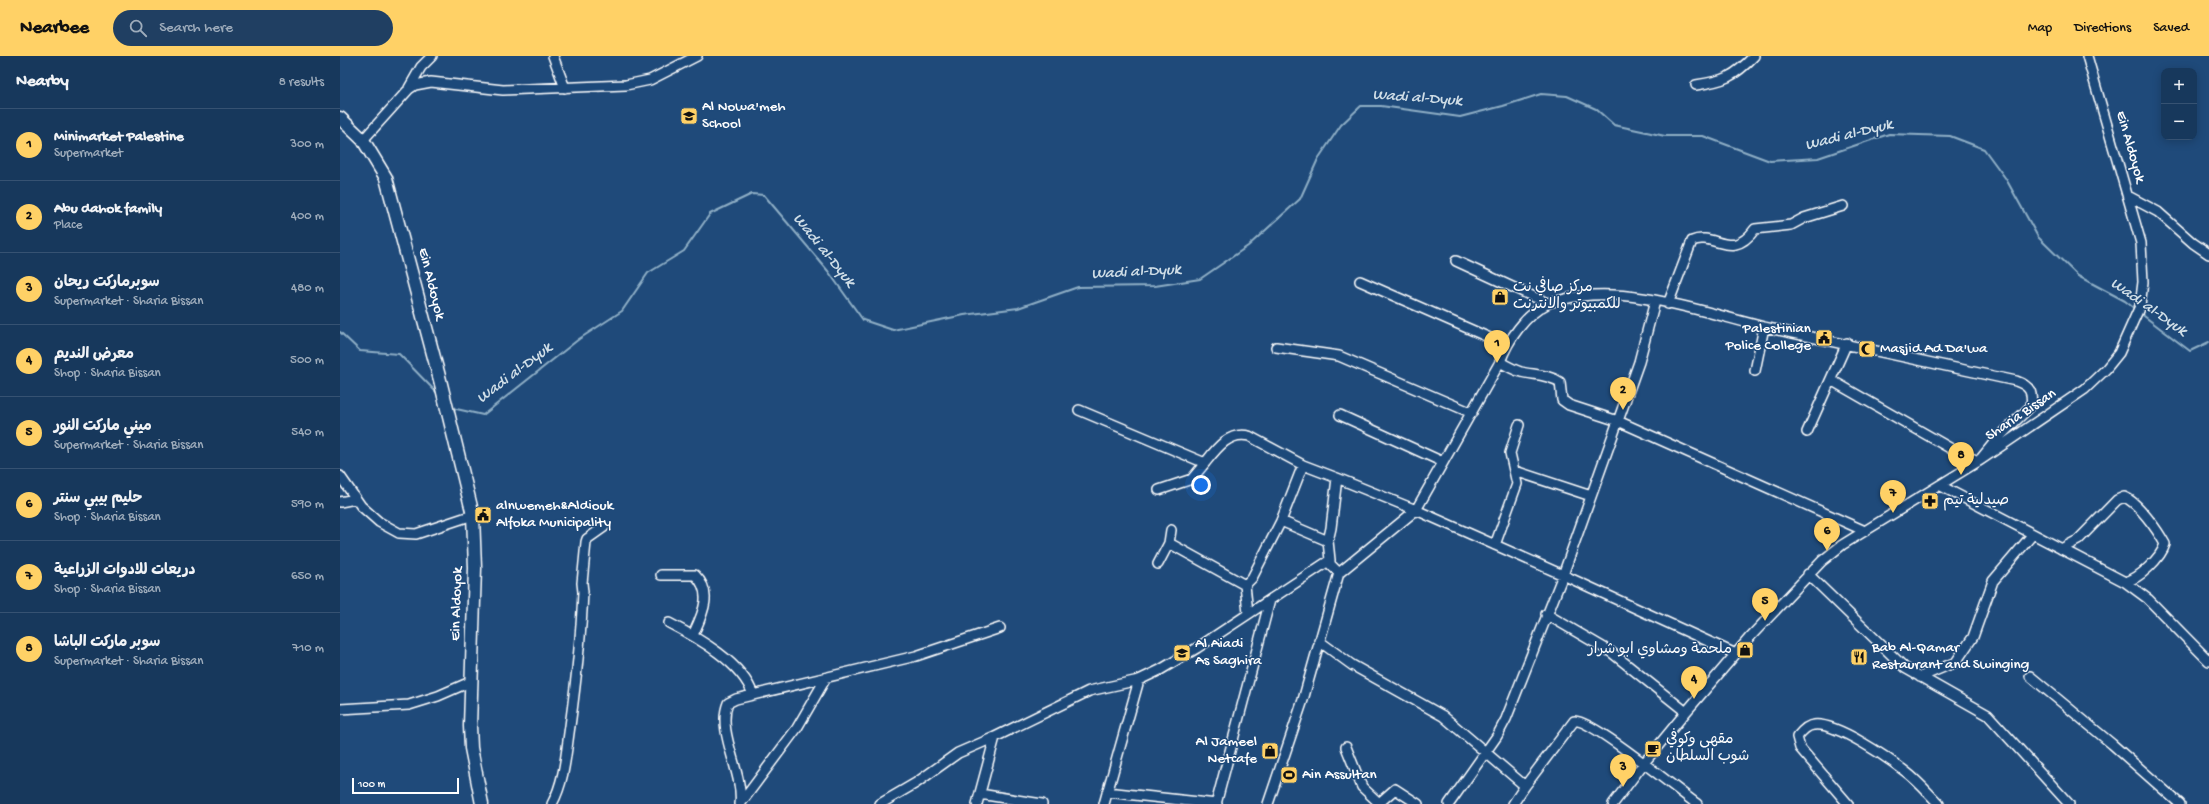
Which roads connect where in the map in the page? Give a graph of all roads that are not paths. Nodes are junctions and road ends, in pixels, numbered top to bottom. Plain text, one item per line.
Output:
1 (432, 56) edge
2 (553, 56) edge
3 (697, 56) edge
4 (1754, 56) edge
5 (2087, 56) edge
6 (1696, 85) dead end
7 (565, 88) junction
8 (409, 89) junction
9 (340, 118) edge
10 (363, 140) junction
11 (2128, 196) junction
12 (1843, 206) dead end
13 (2147, 206) junction
14 (2134, 217) junction
15 (2209, 254) edge
16 (1456, 261) dead end
17 (1360, 281) dead end
18 (1655, 301) junction
19 (1547, 303) junction
20 (1668, 304) junction
21 (1764, 327) junction
22 (1847, 343) junction
23 (1506, 346) junction
24 (1276, 347) dead end
25 (1500, 362) junction
26 (1755, 371) dead end
27 (1831, 380) junction
28 (1079, 410) dead end
29 (1472, 413) junction
30 (1340, 415) dead end
31 (1618, 421) junction
32 (1519, 425) dead end
33 (1807, 432) dead end
34 (1979, 461) junction
35 (1443, 462) junction
36 (1205, 463) junction
37 (1303, 464) junction
38 (1515, 471) junction
39 (340, 476) edge
40 (1337, 478) junction
41 (1942, 486) junction
42 (1159, 490) dead end
43 (1590, 496) junction
44 (355, 499) junction
45 (340, 502) edge
46 (1416, 510) junction
47 (473, 515) junction
48 (1281, 521) junction
49 (604, 528) dead end
50 (1171, 530) dead end
51 (1864, 531) junction
52 (2033, 534) junction
53 (1328, 541) junction
54 (1169, 543) junction
55 (1495, 545) junction
56 (2061, 549) junction
57 (1330, 560) junction
58 (1158, 564) dead end
59 (661, 574) dead end
60 (1340, 574) junction
61 (1808, 574) junction
62 (1563, 575) junction
63 (2125, 582) junction
64 (1245, 585) junction
65 (1270, 600) junction
66 (1248, 613) junction
67 (1546, 614) junction
68 (669, 623) dead end
69 (1000, 628) dead end
70 (693, 635) junction
71 (1319, 641) junction
72 (1736, 654) junction
73 (2209, 661) edge
74 (2030, 676) dead end
75 (1920, 677) junction
76 (826, 678) junction
77 (1139, 680) junction
78 (470, 682) junction
79 (753, 695) junction
80 (340, 708) edge
81 (1686, 712) junction
82 (995, 737) junction
83 (1346, 747) dead end
84 (1484, 753) junction
85 (1644, 762) junction
86 (1525, 786) junction
87 (1107, 792) junction
88 (980, 794) junction
89 (740, 803) edge
90 (482, 804) edge
91 (552, 804) edge
92 (880, 804) edge
93 (977, 804) edge
94 (1042, 804) edge
95 (1104, 804) edge
96 (1216, 804) edge
97 (1268, 804) edge
98 (1379, 804) edge
99 (1418, 804) edge
100 (1449, 804) edge
101 (1513, 804) edge
102 (1613, 804) edge
103 (1697, 804) edge
104 (1848, 804) edge
105 (1939, 804) edge
106 (2069, 804) edge
107 (2180, 804) edge

1 - 8 street
2 - 7 street
3 - 7 street
4 - 6 street
5 - 11 street, Ein Aldoyok
7 - 8 street
8 - 10 street
9 - 10 main road, Ein Aldoyok
10 - 47 main road, Ein Aldoyok
11 - 13 street, Ein Aldoyok
11 - 14 street, Sharia Bissan
12 - 20 street
13 - 14 street
13 - 15 street, Ein Aldoyok
14 - 34 street, Sharia Bissan
16 - 19 street
17 - 23 street
18 - 19 street
18 - 20 street
18 - 31 street
19 - 23 street
20 - 21 street
21 - 22 street
21 - 26 street
22 - 27 street
22 - 34 street
23 - 25 street
24 - 29 street
25 - 29 street
25 - 31 street
27 - 33 street
27 - 34 street
28 - 36 street
29 - 35 street
30 - 35 street
31 - 43 street
31 - 51 street
32 - 38 street
34 - 41 street, Sharia Bissan
35 - 46 street
36 - 37 street
36 - 42 street
37 - 40 street
37 - 48 street
38 - 43 street
38 - 55 street
39 - 44 street
40 - 46 street
40 - 53 street
41 - 51 street, Sharia Bissan
41 - 52 street
43 - 62 street
44 - 45 street
44 - 47 street
46 - 55 street
46 - 60 street
47 - 78 main road, Ein Aldoyok
48 - 53 street
48 - 64 street
49 - 91 street
50 - 54 street
51 - 61 street, Sharia Bissan
52 - 56 street
52 - 75 street
53 - 57 street
54 - 58 street
54 - 64 street
55 - 62 street
56 - 63 street
56 - 63 street
57 - 60 street
57 - 65 street
59 - 70 street
60 - 71 street
61 - 72 street, Sharia Bissan
61 - 75 street
62 - 67 street
62 - 72 street
63 - 73 street
64 - 66 street
65 - 66 street
65 - 96 street
66 - 77 street
67 - 81 street
67 - 84 street
68 - 70 street
69 - 76 street
70 - 79 street
71 - 84 street
71 - 97 street
72 - 81 street, Sharia Bissan
74 - 107 street
75 - 106 street
76 - 79 street
76 - 89 street
77 - 82 street
77 - 87 street
78 - 80 street
78 - 90 main road, Ein Aldoyok
79 - 89 street
81 - 85 street, Sharia Bissan
82 - 88 street
82 - 92 street
83 - 98 street
84 - 86 street
84 - 100 street
85 - 86 street
85 - 102 street, Sharia Bissan
85 - 103 street
86 - 101 street
87 - 95 street
87 - 96 street
88 - 93 street
88 - 94 street
98 - 99 street
104 - 105 street

